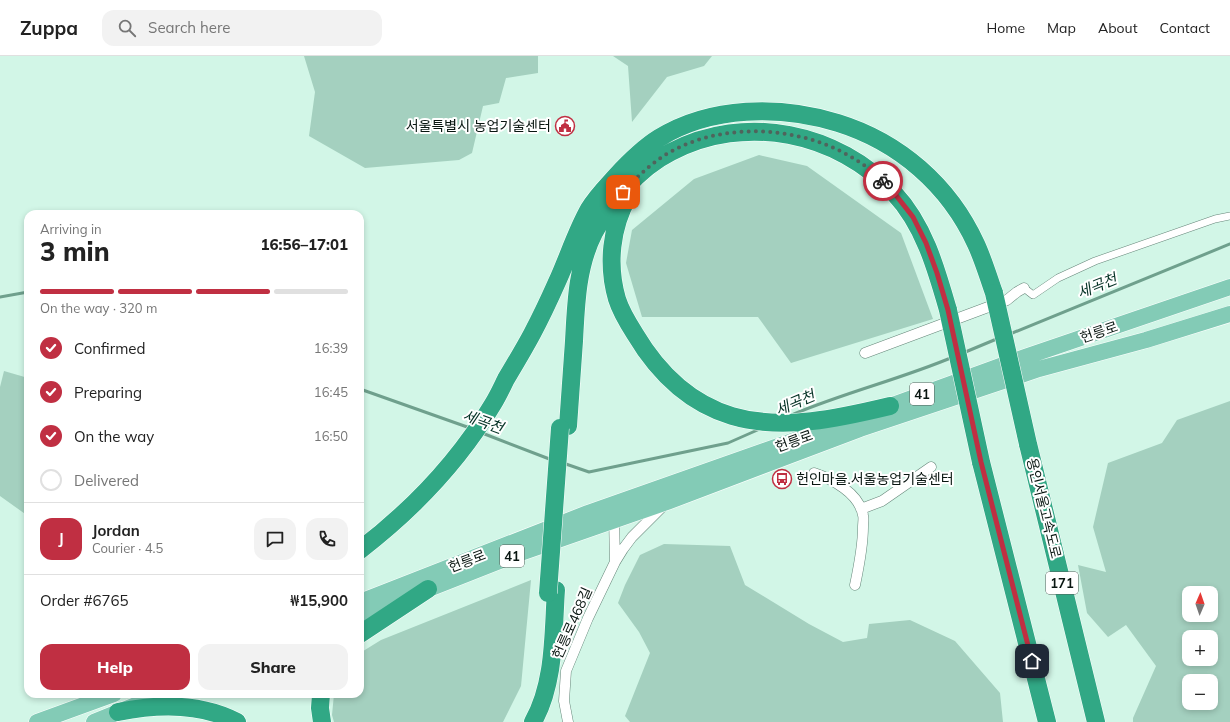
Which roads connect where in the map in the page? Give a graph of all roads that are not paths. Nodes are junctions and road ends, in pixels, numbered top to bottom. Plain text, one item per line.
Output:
1 (625, 166) junction
2 (644, 170) junction
3 (1230, 216) edge
4 (1230, 287) edge
5 (1024, 288) joint
6 (1230, 314) edge
7 (866, 353) dead end
8 (890, 406) junction
9 (564, 427) junction
10 (931, 467) dead end
11 (814, 472) dead end
12 (667, 502) junction
13 (861, 509) junction
14 (614, 512) junction
15 (364, 547) edge
16 (615, 562) junction
17 (855, 585) dead end
18 (428, 589) junction
19 (552, 592) junction
20 (364, 600) edge
21 (364, 614) edge
22 (364, 631) edge
23 (103, 698) edge
24 (153, 698) edge
25 (321, 698) edge
26 (118, 712) junction
27 (37, 722) edge
28 (94, 722) edge
29 (237, 722) edge
30 (322, 722) edge
31 (522, 722) edge
32 (533, 722) edge
33 (568, 722) edge
34 (1047, 722) edge
35 (1096, 722) edge

1 - 9 highway
1 - 15 highway
1 - 35 highway, 용인서울고속도로 / 171, bridge
2 - 8 highway
2 - 9 highway
2 - 34 highway, bridge
3 - 5 street
4 - 8 main road, 헌릉로 / 41
5 - 7 street
6 - 12 main road, 헌릉로 / 41
8 - 14 main road, 헌릉로 / 41
9 - 19 highway
10 - 13 street
11 - 13 street
12 - 14 main road, 헌릉로 / 41
12 - 16 street, 헌릉로468길
13 - 17 street
14 - 16 street, 헌릉로468길
14 - 18 main road, 헌릉로 / 41
14 - 20 main road, 헌릉로 / 41
16 - 33 street, 헌릉로468길
18 - 21 main road, 헌릉로 / 41
18 - 22 highway
19 - 31 highway
19 - 32 highway
23 - 27 main road
24 - 26 main road
25 - 30 highway
26 - 28 main road
26 - 29 highway

